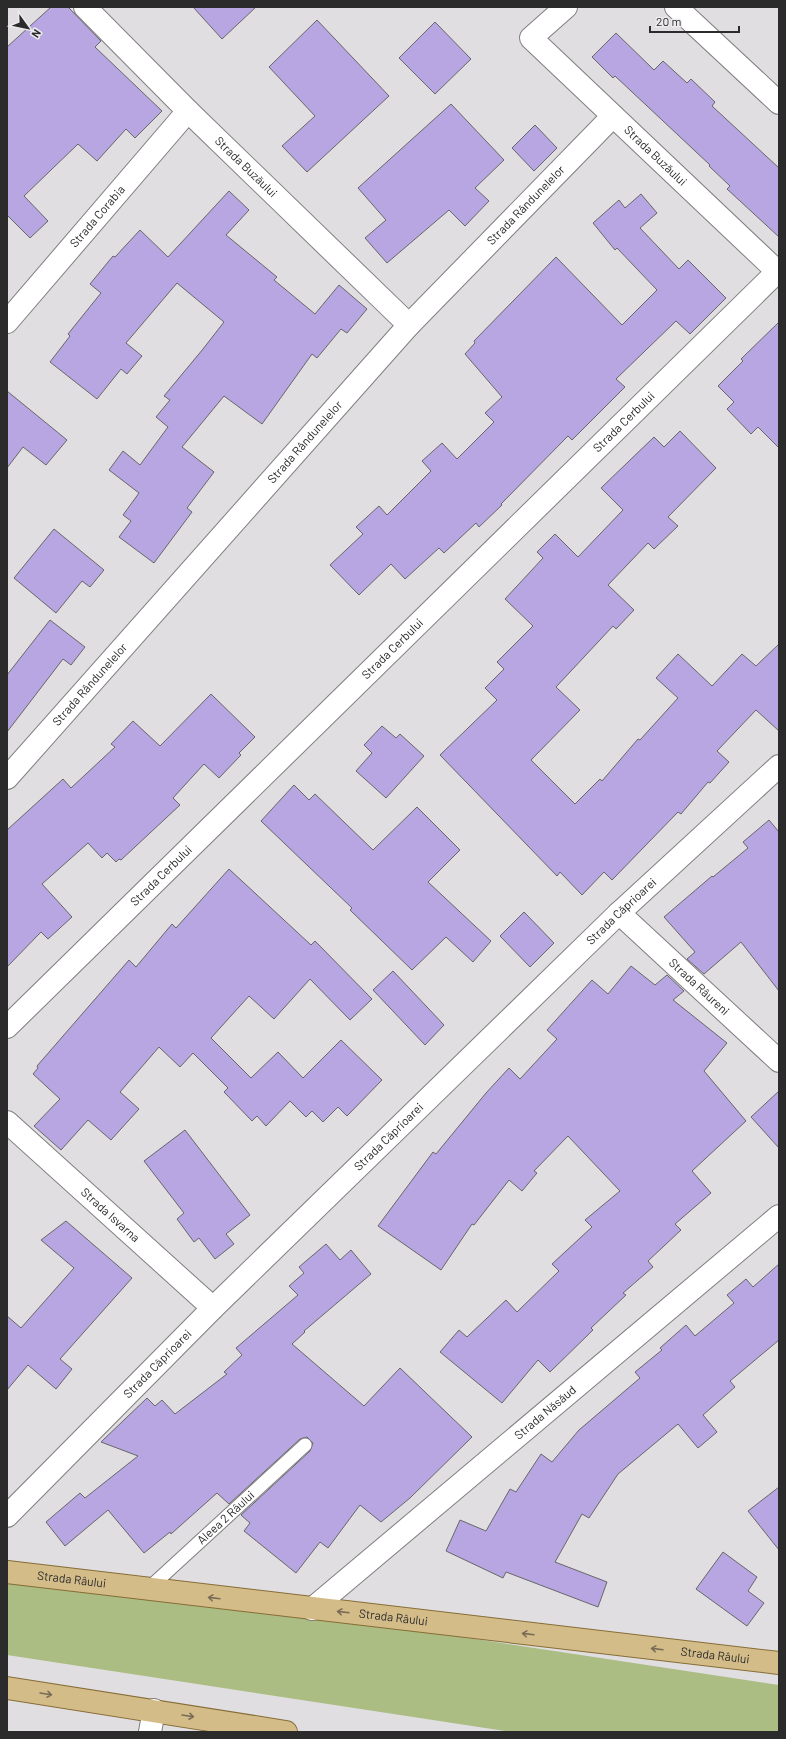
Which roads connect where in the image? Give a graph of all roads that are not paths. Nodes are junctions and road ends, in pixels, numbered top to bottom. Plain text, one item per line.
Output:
1 (85, 7) edge
2 (566, 7) edge
3 (676, 7) edge
4 (779, 103) edge
5 (188, 111) junction
6 (613, 116) junction
7 (778, 272) edge
8 (7, 322) edge
9 (409, 325) junction
10 (779, 766) edge
11 (7, 778) edge
12 (619, 913) junction
13 (7, 1027) edge
14 (779, 1062) edge
15 (7, 1122) edge
16 (779, 1216) edge
17 (213, 1308) junction
18 (305, 1445) dead end
19 (7, 1516) edge
20 (7, 1572) edge
21 (147, 1590) junction
22 (312, 1609) junction
23 (776, 1660) edge
24 (7, 1688) edge
25 (154, 1710) junction
26 (150, 1732) edge
27 (286, 1732) edge

1 - 5 street, Strada Buzăului
2 - 6 street, Strada Buzăului
3 - 4 street
5 - 8 street, Strada Corabia
5 - 9 street, Strada Buzăului
6 - 7 street, Strada Buzăului
6 - 9 street, Strada Rândunelelor
7 - 13 street, Strada Cerbului
9 - 11 street, Strada Rândunelelor
10 - 12 street, Strada Căprioarei
12 - 14 street, Strada Râureni
12 - 17 street, Strada Căprioarei
15 - 17 street, Strada Isvarna
16 - 22 street, Strada Năsăud
17 - 19 street, Strada Căprioarei
18 - 21 lane, Aleea 2 Râului
20 - 21 main road, Strada Râului
22 -> 21 main road, Strada Râului
23 -> 22 main road, Strada Râului
24 -> 25 main road
25 - 26 street
25 -> 27 main road

